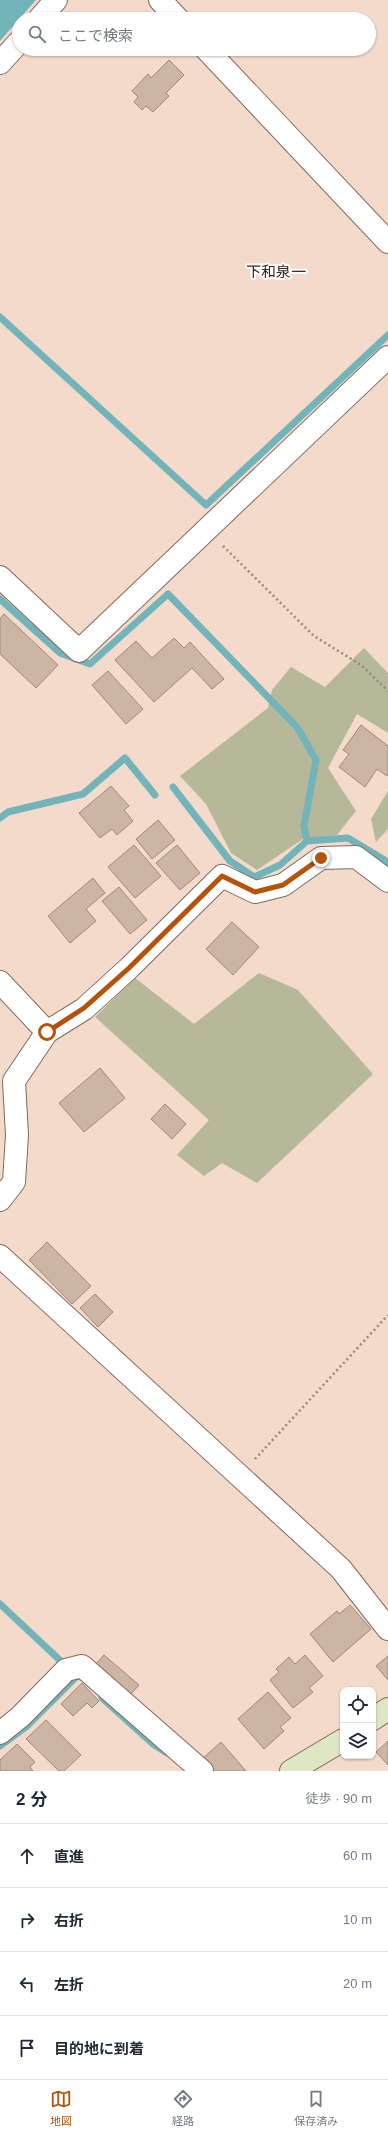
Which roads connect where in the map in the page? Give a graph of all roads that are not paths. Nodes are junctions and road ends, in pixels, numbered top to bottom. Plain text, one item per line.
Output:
1 (56, 0) edge
2 (160, 0) edge
3 (45, 12) edge
4 (171, 12) edge
5 (12, 50) edge
6 (213, 56) edge
7 (0, 63) edge
8 (388, 242) edge
9 (388, 357) edge
10 (0, 577) edge
11 (388, 881) edge
12 (0, 982) edge
13 (47, 1032) junction
14 (0, 1200) edge
15 (0, 1256) edge
16 (388, 1629) edge
17 (388, 1709) edge
18 (376, 1718) edge
19 (0, 1733) edge
20 (340, 1742) edge
21 (202, 1771) edge
22 (292, 1771) edge

1 - 3 street
2 - 4 street
5 - 7 street
6 - 8 street
9 - 10 street
11 - 13 street
12 - 13 street
13 - 14 street
15 - 16 street
17 - 18 street
19 - 21 street
20 - 22 street

